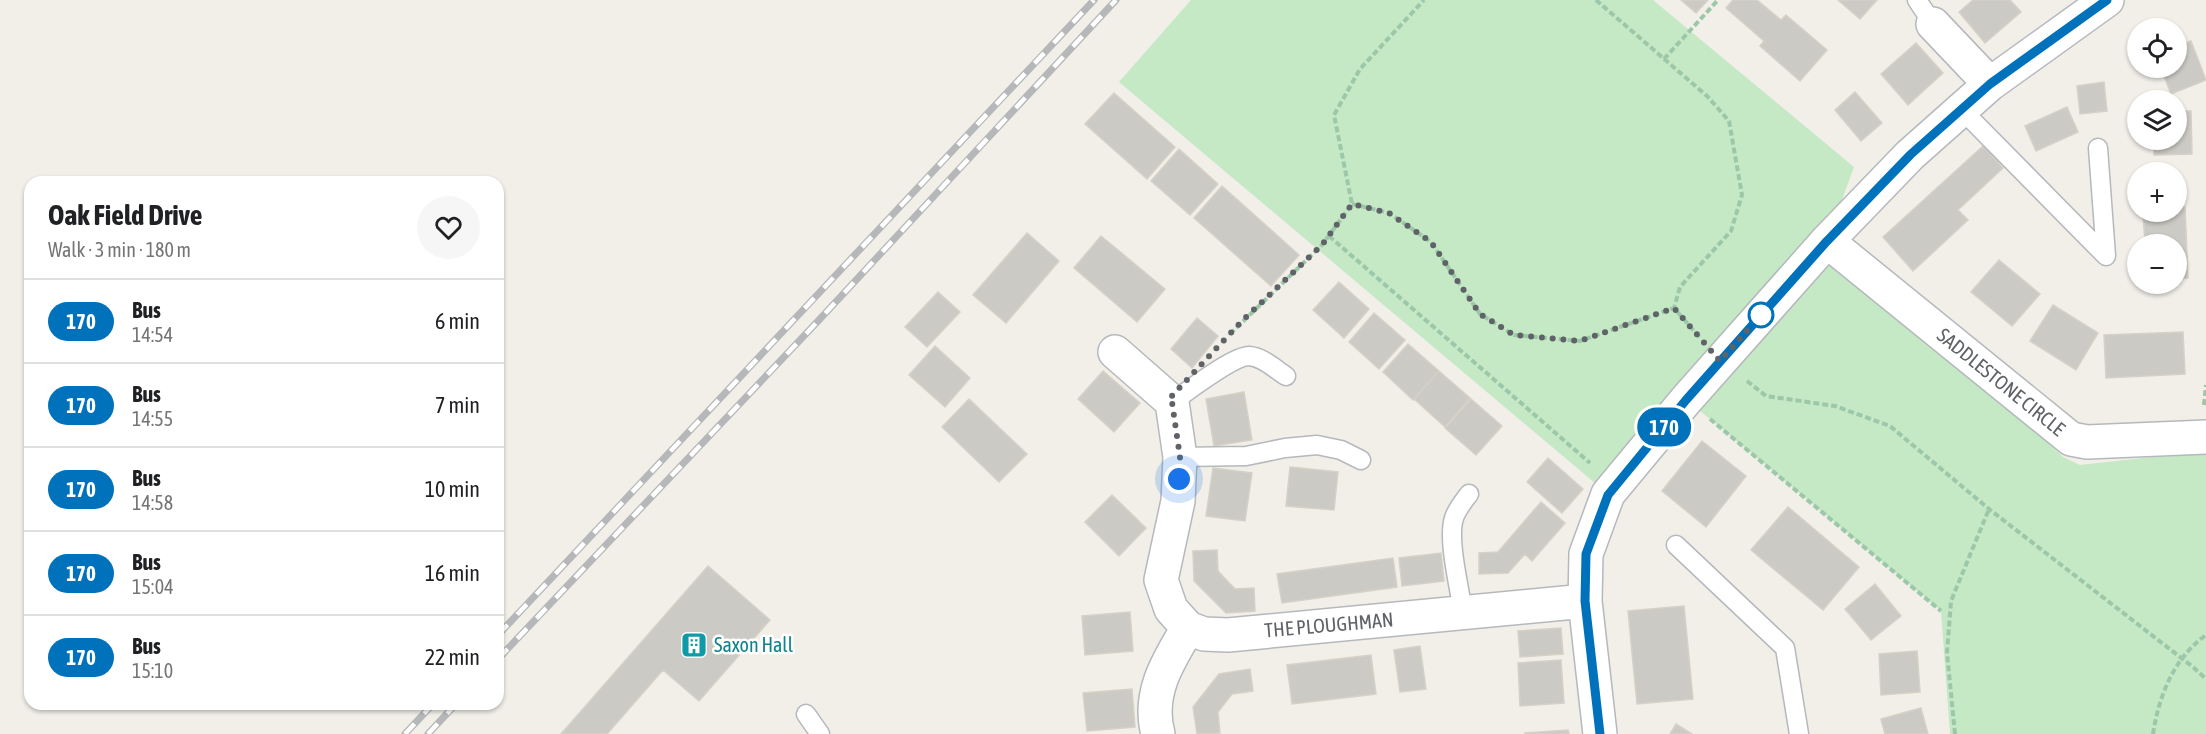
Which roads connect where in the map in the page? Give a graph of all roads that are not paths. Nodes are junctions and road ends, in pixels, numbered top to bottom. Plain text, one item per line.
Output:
1 (2107, 0) edge
2 (1925, 12) edge
3 (1990, 84) junction
4 (1961, 109) junction
5 (2098, 148) dead end
6 (1827, 241) junction
7 (1115, 352) dead end
8 (1286, 376) dead end
9 (1172, 402) junction
10 (2206, 437) edge
11 (1180, 457) junction
12 (1361, 460) dead end
13 (1469, 494) dead end
14 (1676, 545) dead end
15 (1585, 601) junction
16 (1463, 613) junction
17 (1188, 628) junction
18 (806, 714) dead end
19 (820, 734) edge
20 (1158, 734) edge
21 (1600, 734) edge
22 (1799, 734) edge

1 - 3 street
2 - 3 street
3 - 4 street
4 - 5 lane
4 - 6 street
6 - 10 street, SADDLESTONE CIRCLE
6 - 15 street
7 - 9 street
8 - 9 lane
9 - 11 street
11 - 12 lane
11 - 17 street
13 - 16 lane
14 - 22 lane
15 - 16 street, THE PLOUGHMAN
15 - 21 street
16 - 17 street, THE PLOUGHMAN
17 - 20 street
18 - 19 lane

